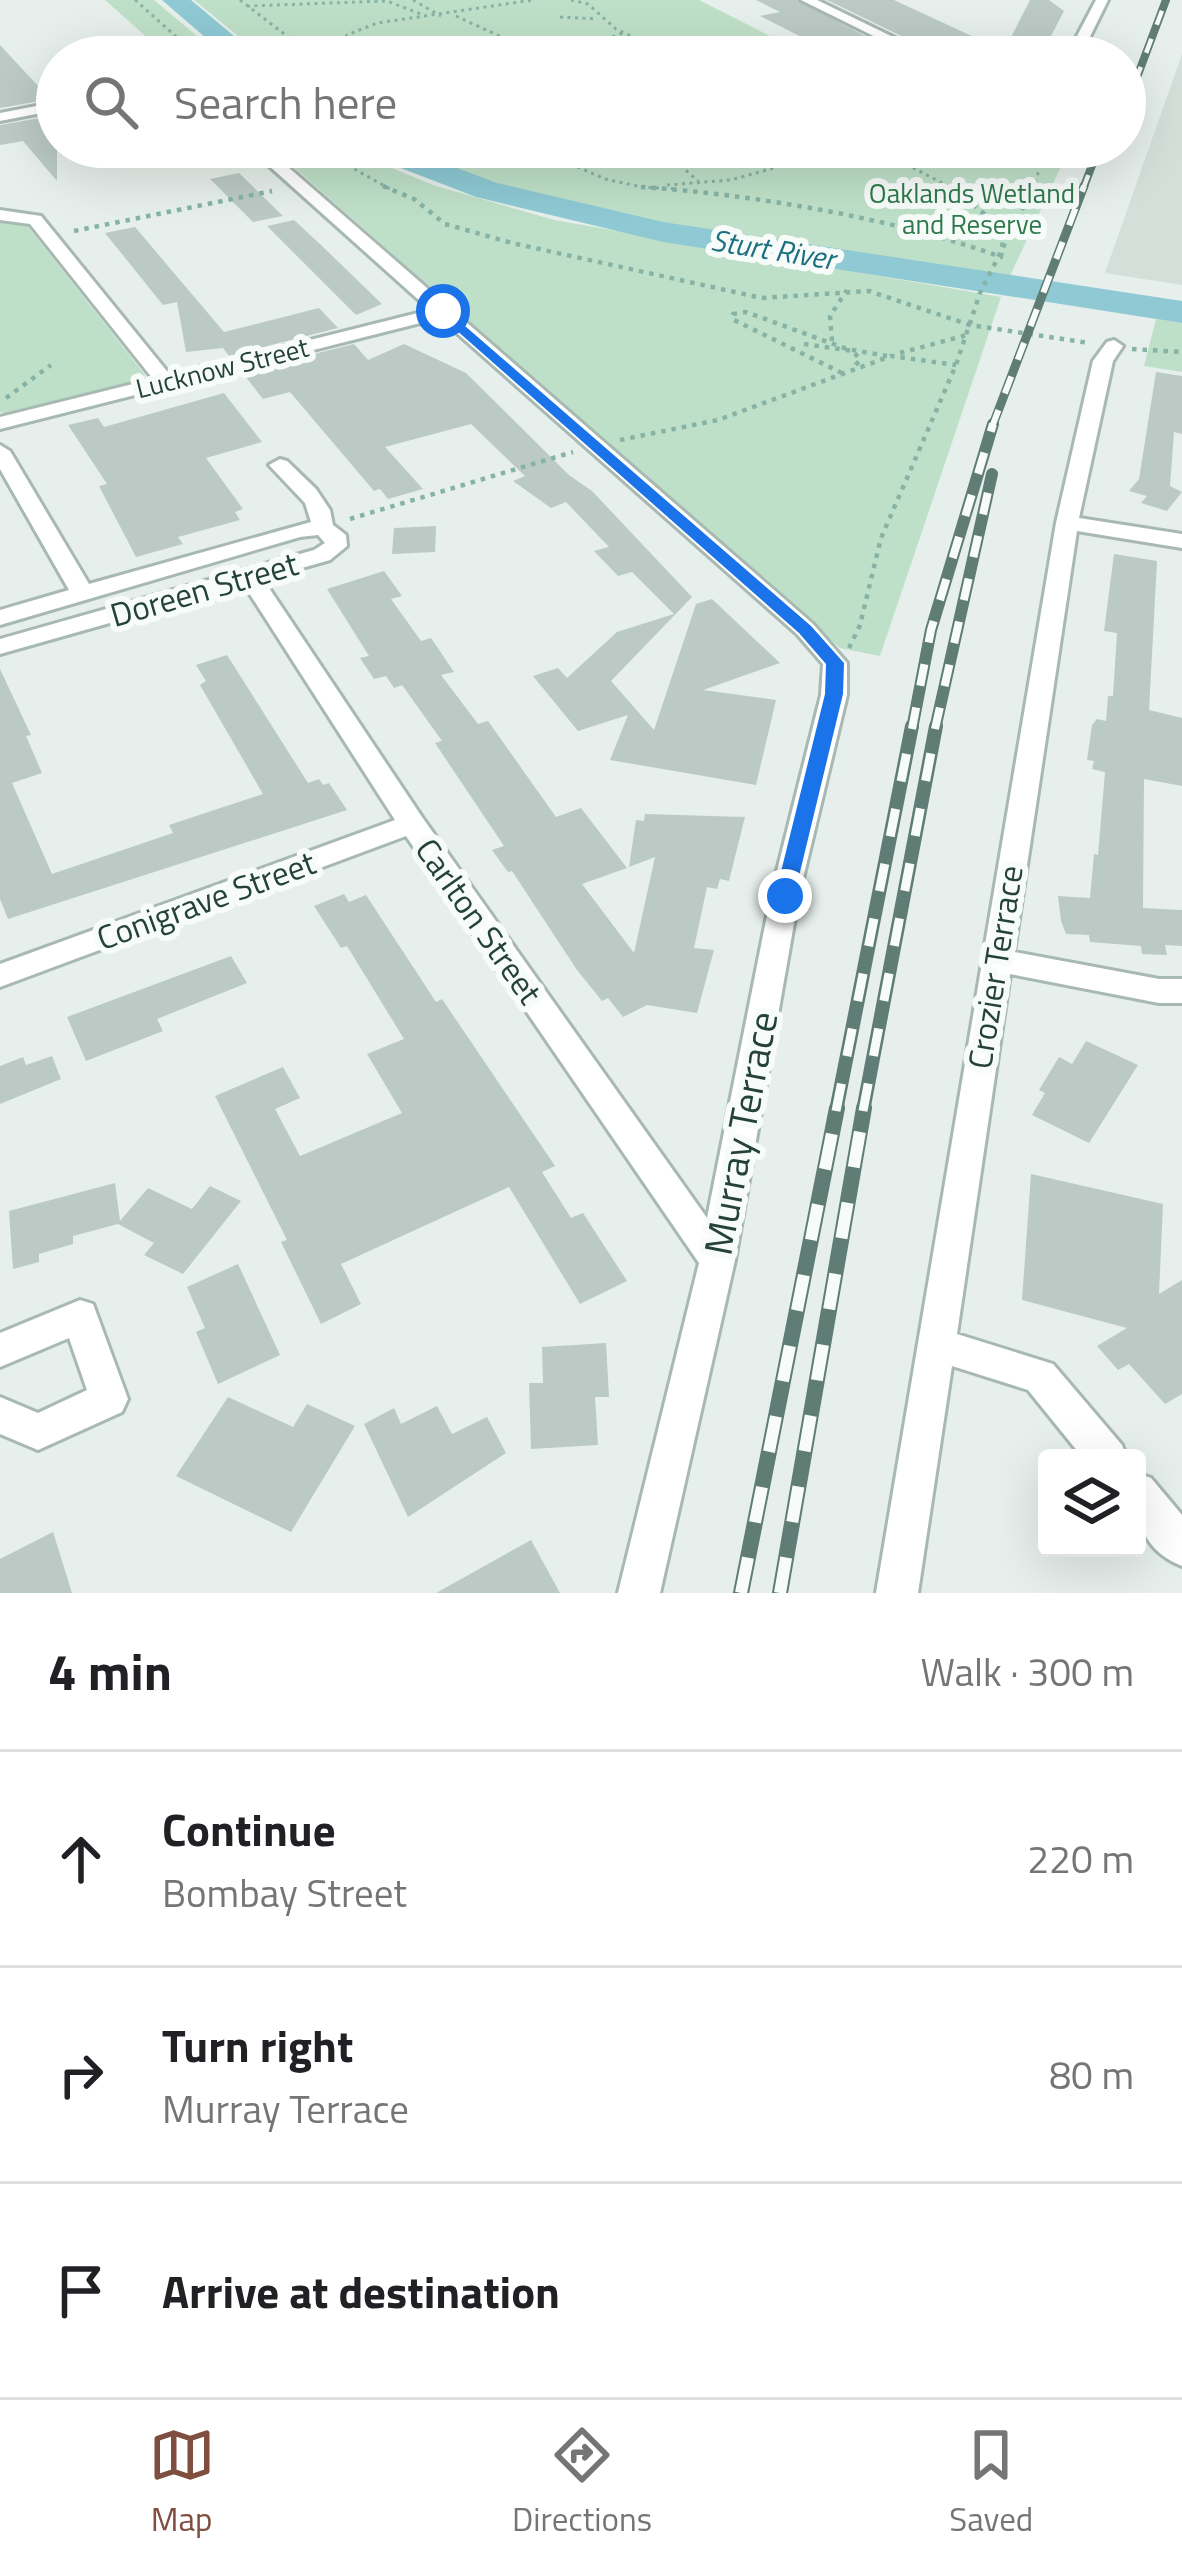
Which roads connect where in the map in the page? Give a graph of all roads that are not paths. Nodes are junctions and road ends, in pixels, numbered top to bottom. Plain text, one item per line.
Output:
1 (807, 0) edge
2 (1102, 0) edge
3 (883, 36) edge
4 (1084, 36) edge
5 (36, 110) edge
6 (0, 117) edge
7 (280, 168) edge
8 (0, 215) edge
9 (443, 311) junction
10 (1114, 346) road end
11 (166, 382) junction
12 (0, 423) edge
13 (0, 451) edge
14 (280, 465) dead end
15 (1067, 523) junction
16 (322, 528) junction
17 (1182, 541) edge
18 (250, 576) junction
19 (83, 594) junction
20 (0, 618) edge
21 (0, 647) edge
22 (412, 824) junction
23 (995, 960) junction
24 (0, 976) edge
25 (1182, 991) edge
26 (717, 1260) junction
27 (934, 1344) junction
28 (0, 1350) edge
29 (0, 1415) edge
30 (1101, 1449) edge
31 (1146, 1503) edge
32 (1182, 1546) edge
33 (639, 1593) edge
34 (897, 1593) edge

1 - 3 street
2 - 4 street
5 - 6 street
7 - 9 street
8 - 11 street
9 - 11 street, Lucknow Street
9 - 26 street, Murray Terrace
10 - 15 street, Crozier Terrace
11 - 12 street, Lucknow Street
13 - 19 street
14 - 16 street
15 - 17 street
15 - 23 street, Crozier Terrace
16 - 18 street, Doreen Street
16 - 19 street, Doreen Street
18 - 21 street, Doreen Street
18 - 22 street, Carlton Street
19 - 20 street, Doreen Street
22 - 24 street, Conigrave Street
22 - 26 street, Carlton Street
23 - 25 street
23 - 27 street, Crozier Terrace
26 - 33 street, Murray Terrace
27 - 30 street
27 - 34 street, Crozier Terrace
28 - 29 street
31 - 32 street

